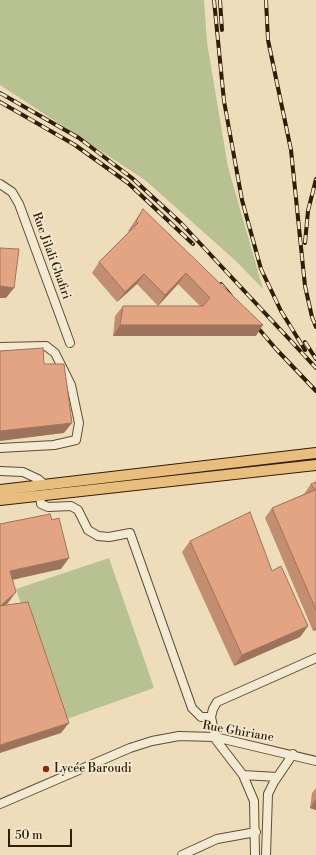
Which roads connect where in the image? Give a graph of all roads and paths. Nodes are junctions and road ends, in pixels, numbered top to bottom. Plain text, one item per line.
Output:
1 (0, 184) edge
2 (70, 343) dead end
3 (0, 347) edge
4 (0, 448) edge
5 (316, 453) edge
6 (316, 465) edge
7 (0, 471) edge
8 (44, 485) junction
9 (0, 490) edge
10 (40, 496) junction
11 (0, 500) edge
12 (316, 658) edge
13 (211, 716) junction
14 (215, 737) junction
15 (293, 754) junction
16 (316, 761) edge
17 (242, 775) junction
18 (277, 777) junction
19 (0, 804) edge
20 (256, 832) junction
21 (182, 855) edge
22 (255, 855) edge
23 (266, 855) edge

1 - 2 street, Rue Jilali Ghafiri
3 - 4 street
5 - 8 main road
6 - 10 main road
7 - 8 street
8 - 9 main road
10 - 11 main road
10 - 13 street
12 - 13 street
13 - 14 street
14 - 15 street, Rue Ghiriane
14 - 17 street
14 - 19 street, Rue Ghiriane
15 - 16 street, Rue Ghiriane
15 - 18 street
17 - 18 street
17 - 20 street
18 - 23 street
20 - 21 street
20 - 22 street

